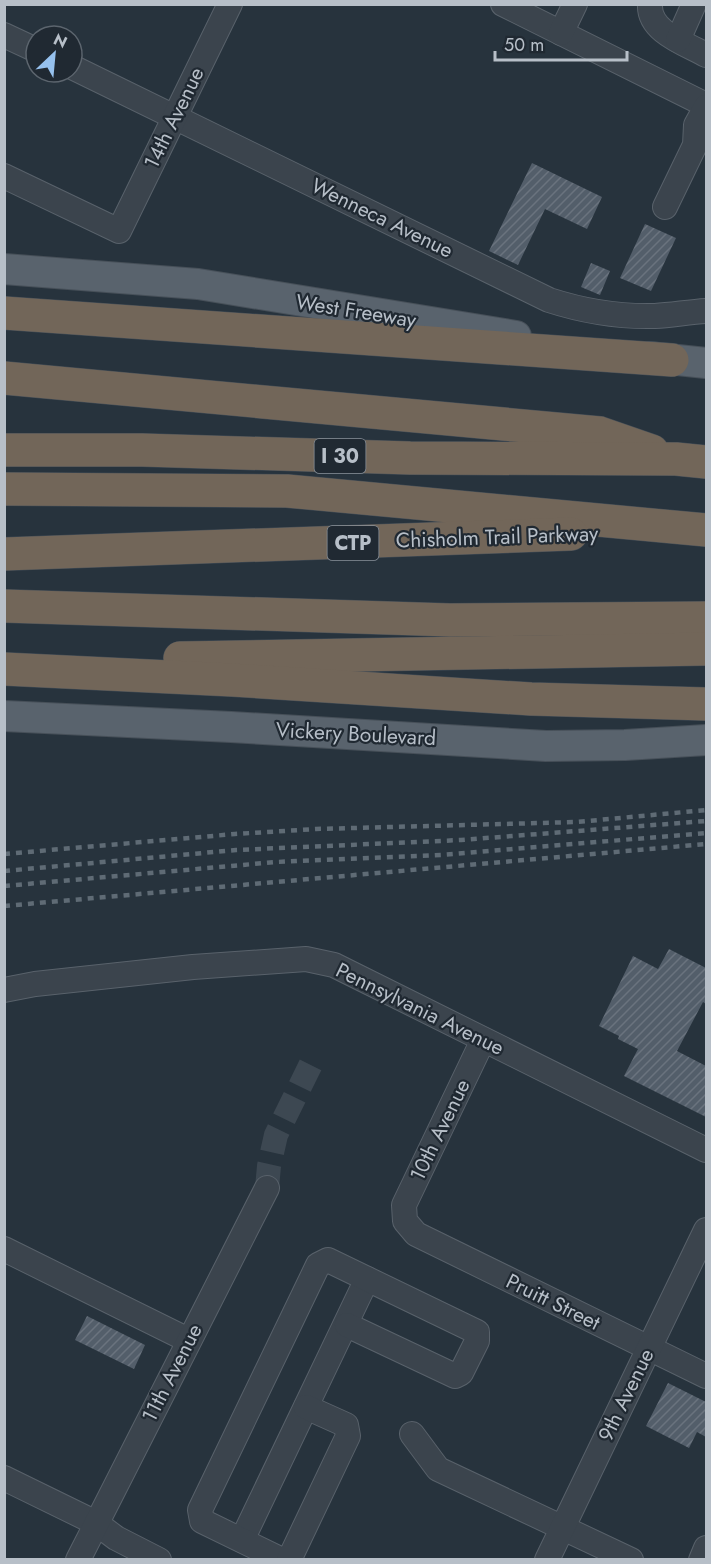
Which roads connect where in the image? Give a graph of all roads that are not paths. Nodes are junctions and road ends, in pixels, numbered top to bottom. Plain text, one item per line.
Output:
1 (230, 4) edge
2 (503, 4) edge
3 (575, 4) edge
4 (650, 4) edge
5 (694, 4) edge
6 (561, 33) junction
7 (4, 34) edge
8 (678, 40) junction
9 (24, 44) edge
10 (706, 55) edge
11 (84, 73) edge
12 (706, 106) edge
13 (175, 116) junction
14 (4, 176) edge
15 (665, 207) dead end
16 (4, 269) edge
17 (706, 311) edge
18 (4, 313) edge
19 (672, 360) junction
20 (706, 363) edge
21 (4, 378) edge
22 (4, 450) edge
23 (691, 460) edge
24 (4, 489) edge
25 (704, 530) edge
26 (4, 554) edge
27 (4, 606) edge
28 (706, 618) edge
29 (706, 649) edge
30 (4, 663) edge
31 (234, 668) junction
32 (4, 669) edge
33 (706, 704) edge
34 (4, 716) edge
35 (706, 740) edge
36 (4, 990) edge
37 (483, 1040) junction
38 (706, 1150) edge
39 (267, 1188) tunnel mouth
40 (405, 1221) joint
41 (706, 1230) edge
42 (4, 1249) edge
43 (368, 1279) junction
44 (347, 1325) junction
45 (188, 1340) junction
46 (648, 1348) junction
47 (706, 1376) edge
48 (306, 1407) junction
49 (412, 1434) dead end
50 (4, 1478) edge
51 (96, 1523) junction
52 (563, 1527) junction
53 (242, 1540) junction
54 (706, 1548) edge
55 (129, 1553) edge
56 (78, 1560) edge
57 (159, 1560) edge
58 (282, 1560) edge
59 (289, 1560) edge
60 (547, 1560) edge
61 (631, 1560) edge
62 (701, 1560) edge

1 - 13 street, 14th Avenue
2 - 6 street
3 - 6 street
4 - 8 street
5 - 8 street
6 - 12 street
7 - 9 street
8 - 10 street
11 - 13 street, Wenneca Avenue
12 - 15 street
13 - 14 street, 14th Avenue
13 - 17 street, Wenneca Avenue
16 - 19 main road, West Freeway
18 - 19 highway
19 - 20 main road, West Freeway
21 - 23 highway
22 - 23 highway, I 30
24 - 25 highway, I 30
25 - 26 highway, Chisholm Trail Parkway / CTP
27 - 28 highway
29 - 31 highway
30 - 31 highway
31 - 32 highway
31 - 33 highway
34 - 35 main road, Vickery Boulevard
36 - 37 street, Pennsylvania Avenue
37 - 38 street, Pennsylvania Avenue
37 - 40 street, 10th Avenue
39 - 45 street, 11th Avenue
40 - 46 street, Pruitt Street
41 - 46 street, 9th Avenue
42 - 45 street
43 - 44 street
43 - 44 street
43 - 53 street
44 - 48 street
45 - 51 street, 11th Avenue
46 - 47 street, Pruitt Street
46 - 52 street, 9th Avenue
48 - 53 street
48 - 59 street
49 - 52 street
50 - 51 street
51 - 55 street
51 - 56 street, 11th Avenue
52 - 60 street, 9th Avenue
52 - 61 street
53 - 58 street
54 - 62 street
55 - 57 street

